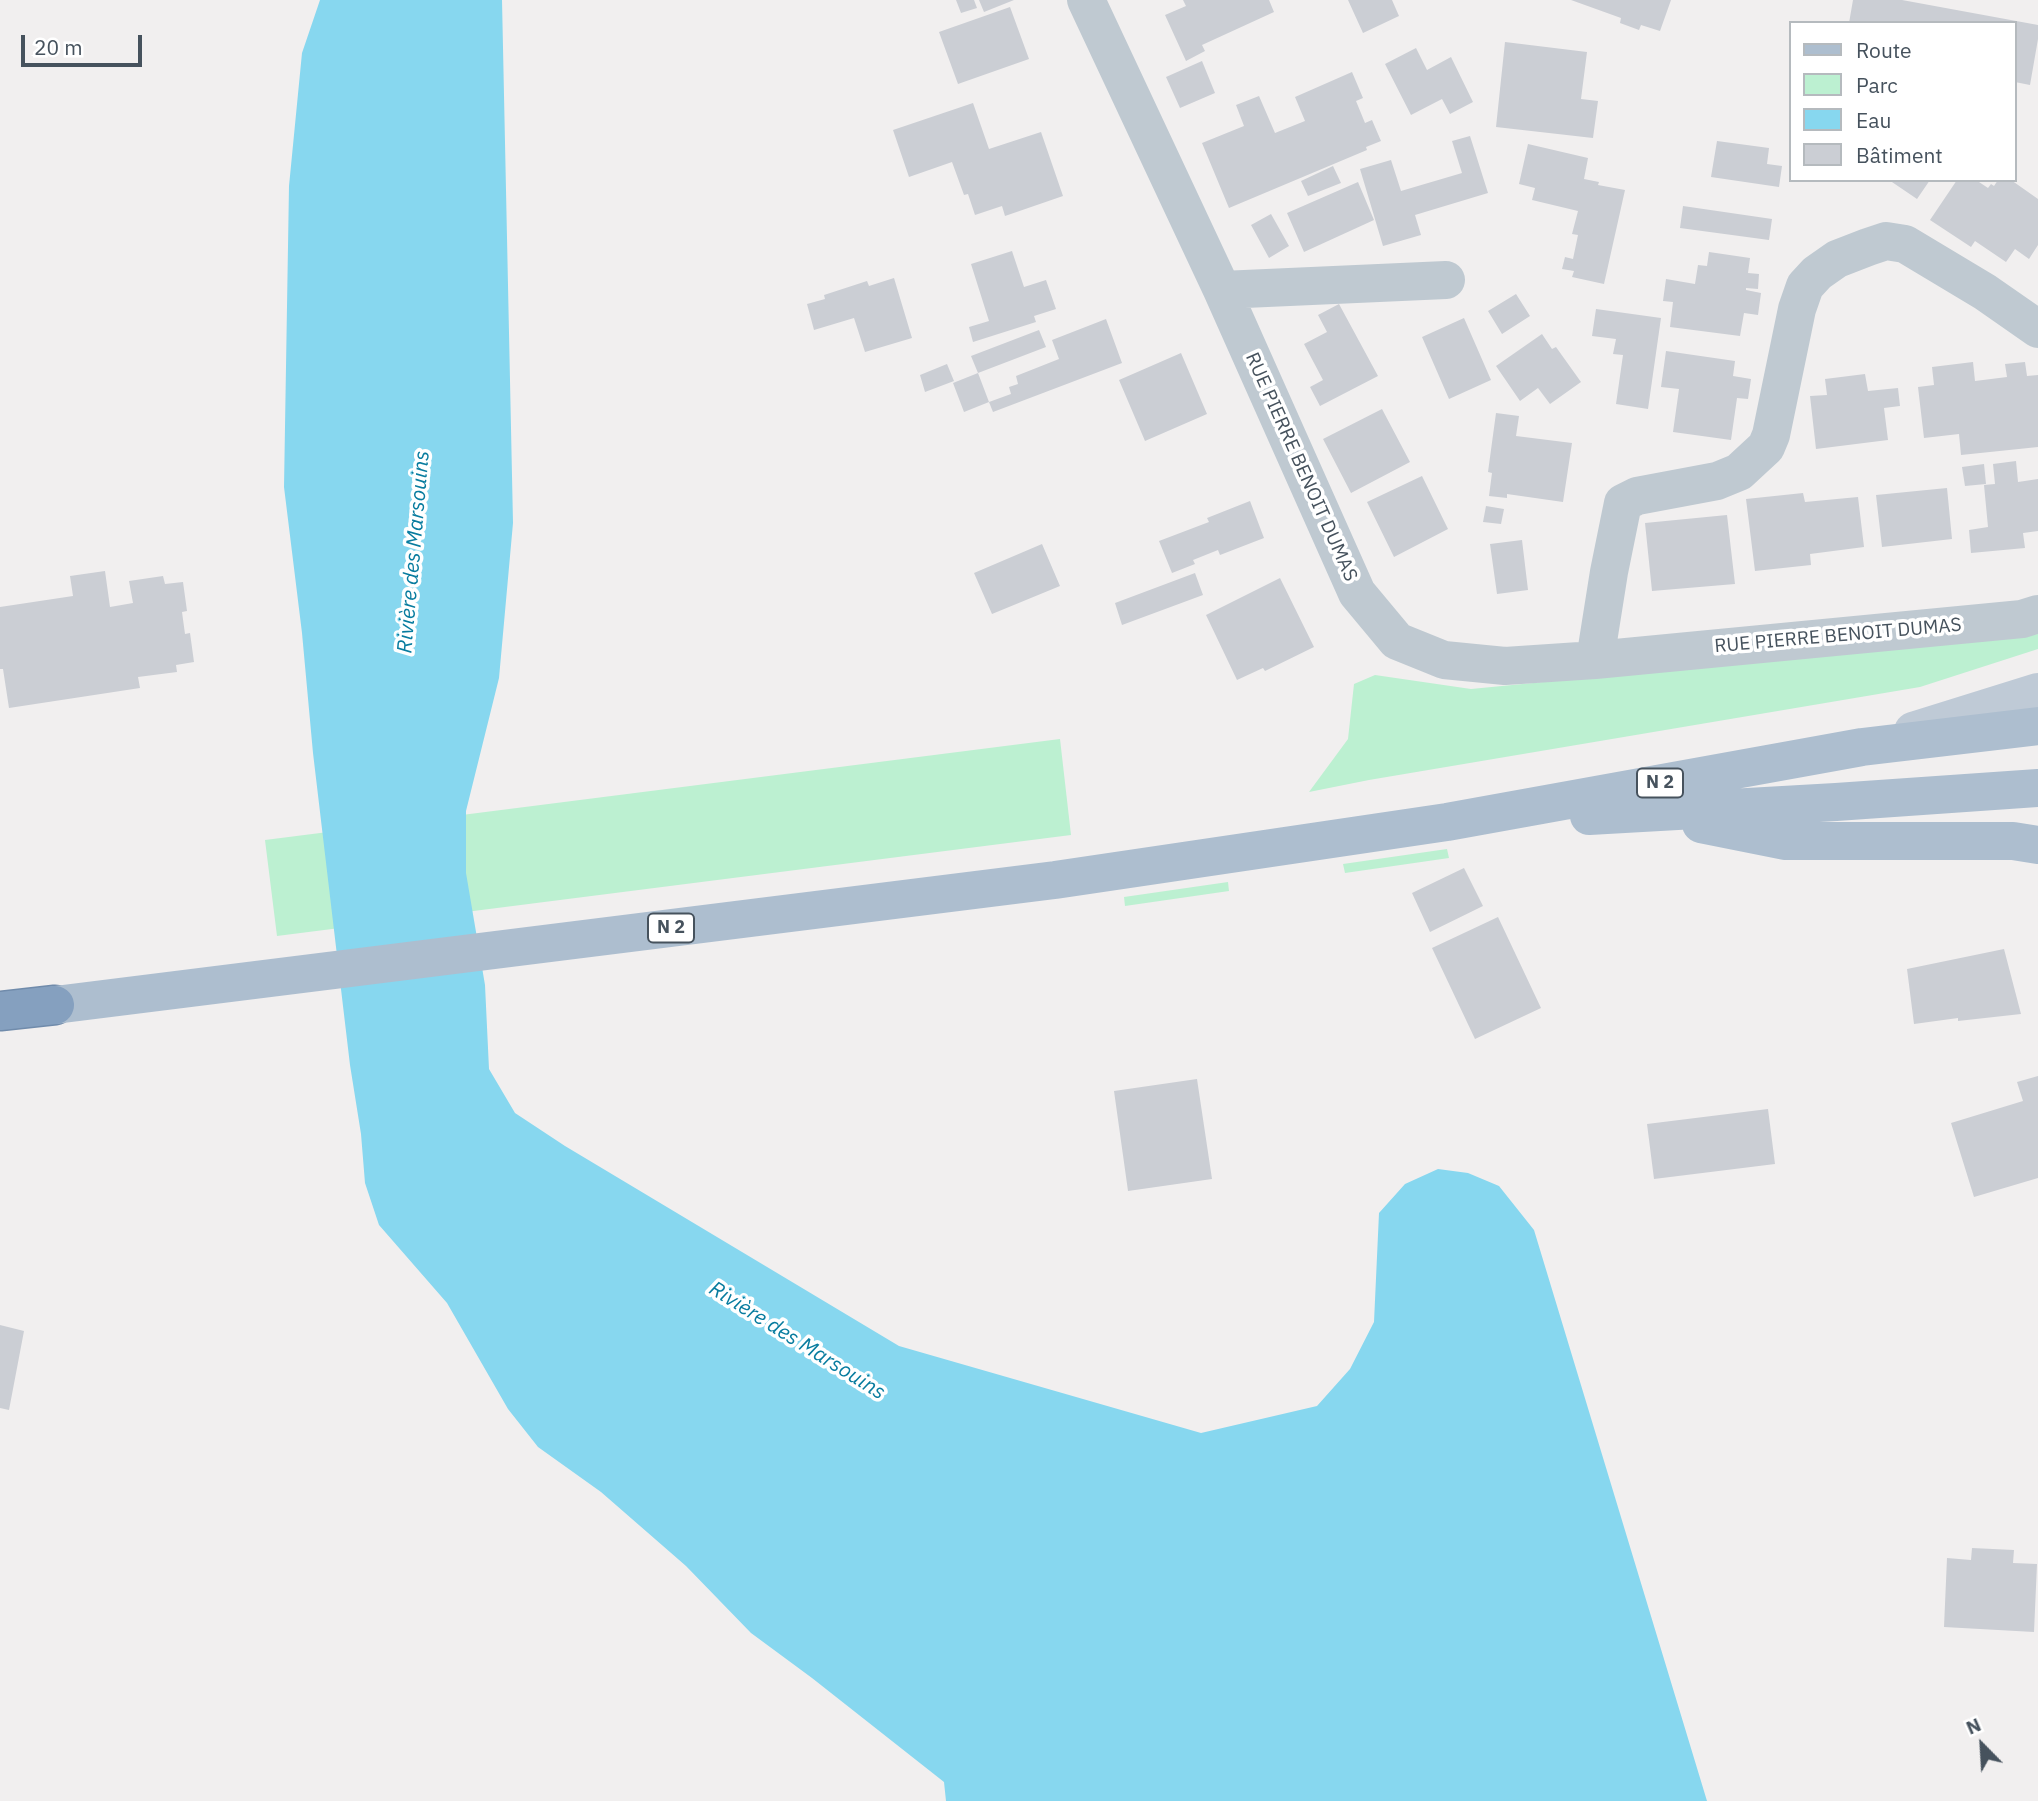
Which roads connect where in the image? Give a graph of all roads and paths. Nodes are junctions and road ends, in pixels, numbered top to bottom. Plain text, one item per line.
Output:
1 (1086, 0) edge
2 (1446, 280) dead end
3 (1222, 290) junction
4 (2038, 329) edge
5 (2038, 614) edge
6 (1595, 660) junction
7 (2038, 692) edge
8 (2038, 726) edge
9 (1862, 747) junction
10 (2038, 788) edge
11 (1651, 814) junction
12 (1458, 820) junction
13 (2038, 845) edge
14 (0, 1004) edge
15 (55, 1005) junction
16 (0, 1011) edge

1 - 3 street, RUE PIERRE BENOIT DUMAS
2 - 3 street
3 - 6 street, RUE PIERRE BENOIT DUMAS
4 - 6 street
5 - 6 street, RUE PIERRE BENOIT DUMAS
7 - 9 main road
8 - 9 main road, N 2
9 - 12 main road, N 2
10 - 11 main road, N 2
11 - 12 main road, N 2
11 - 13 main road
12 - 15 main road, N 2
14 - 15 highway
15 - 16 highway, N 2

